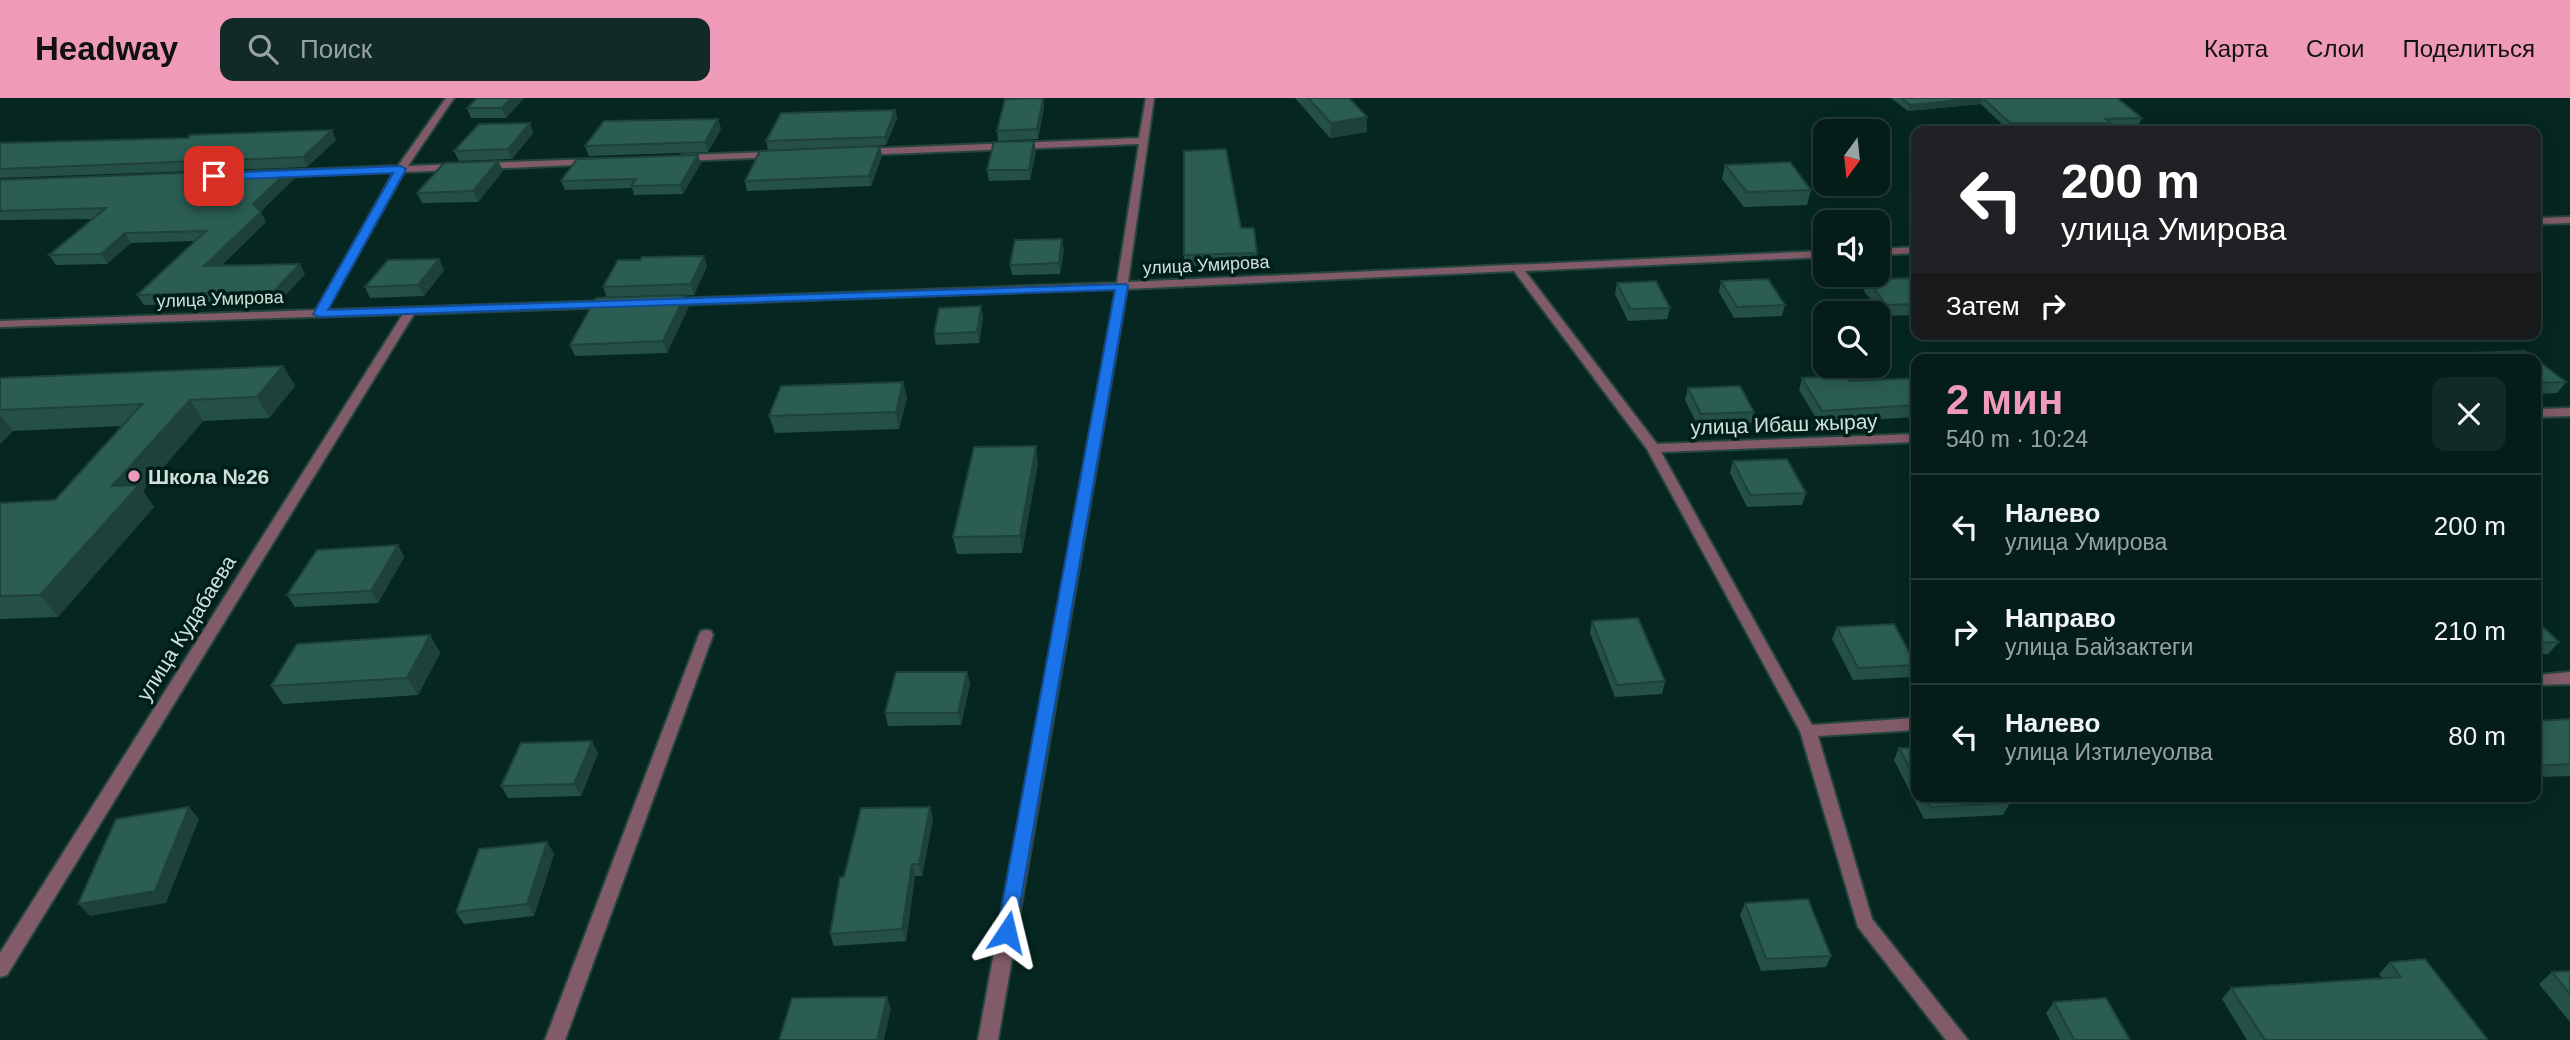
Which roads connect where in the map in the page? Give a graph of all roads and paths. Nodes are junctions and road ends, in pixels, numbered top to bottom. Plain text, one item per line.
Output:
1 (450, 98) edge
2 (1150, 98) edge
3 (1143, 141) junction
4 (855, 152) edge
5 (786, 155) edge
6 (676, 159) edge
7 (607, 161) edge
8 (401, 169) junction
9 (262, 174) edge
10 (2570, 220) edge
11 (2541, 221) edge
12 (1911, 250) edge
13 (1890, 251) edge
14 (1813, 255) edge
15 (1517, 268) junction
16 (1122, 286) junction
17 (662, 302) edge
18 (620, 303) edge
19 (411, 310) junction
20 (319, 314) junction
21 (0, 324) edge
22 (2570, 412) edge
23 (2541, 413) edge
24 (1911, 438) edge
25 (1653, 448) junction
26 (706, 635) dead end
27 (2570, 678) edge
28 (2541, 680) edge
29 (1911, 724) edge
30 (1808, 731) junction
31 (0, 969) edge
32 (555, 1040) edge
33 (988, 1040) edge
34 (1958, 1040) edge

1 - 8 street
2 - 3 street
3 - 4 street
3 - 16 street
5 - 6 street
7 - 8 street
8 - 9 street
8 - 20 street
10 - 11 street
12 - 13 street
14 - 15 street, улица Умирова
15 - 16 street, улица Умирова
15 - 25 street
16 - 17 street, улица Умирова
16 - 33 street
18 - 19 street, улица Умирова
19 - 20 street, улица Умирова
19 - 31 street, улица Кудабаева
20 - 21 street, улица Умирова
22 - 23 street
24 - 25 street, улица Ибаш жырау
25 - 30 street
26 - 32 street
27 - 28 street
29 - 30 street
30 - 34 street

